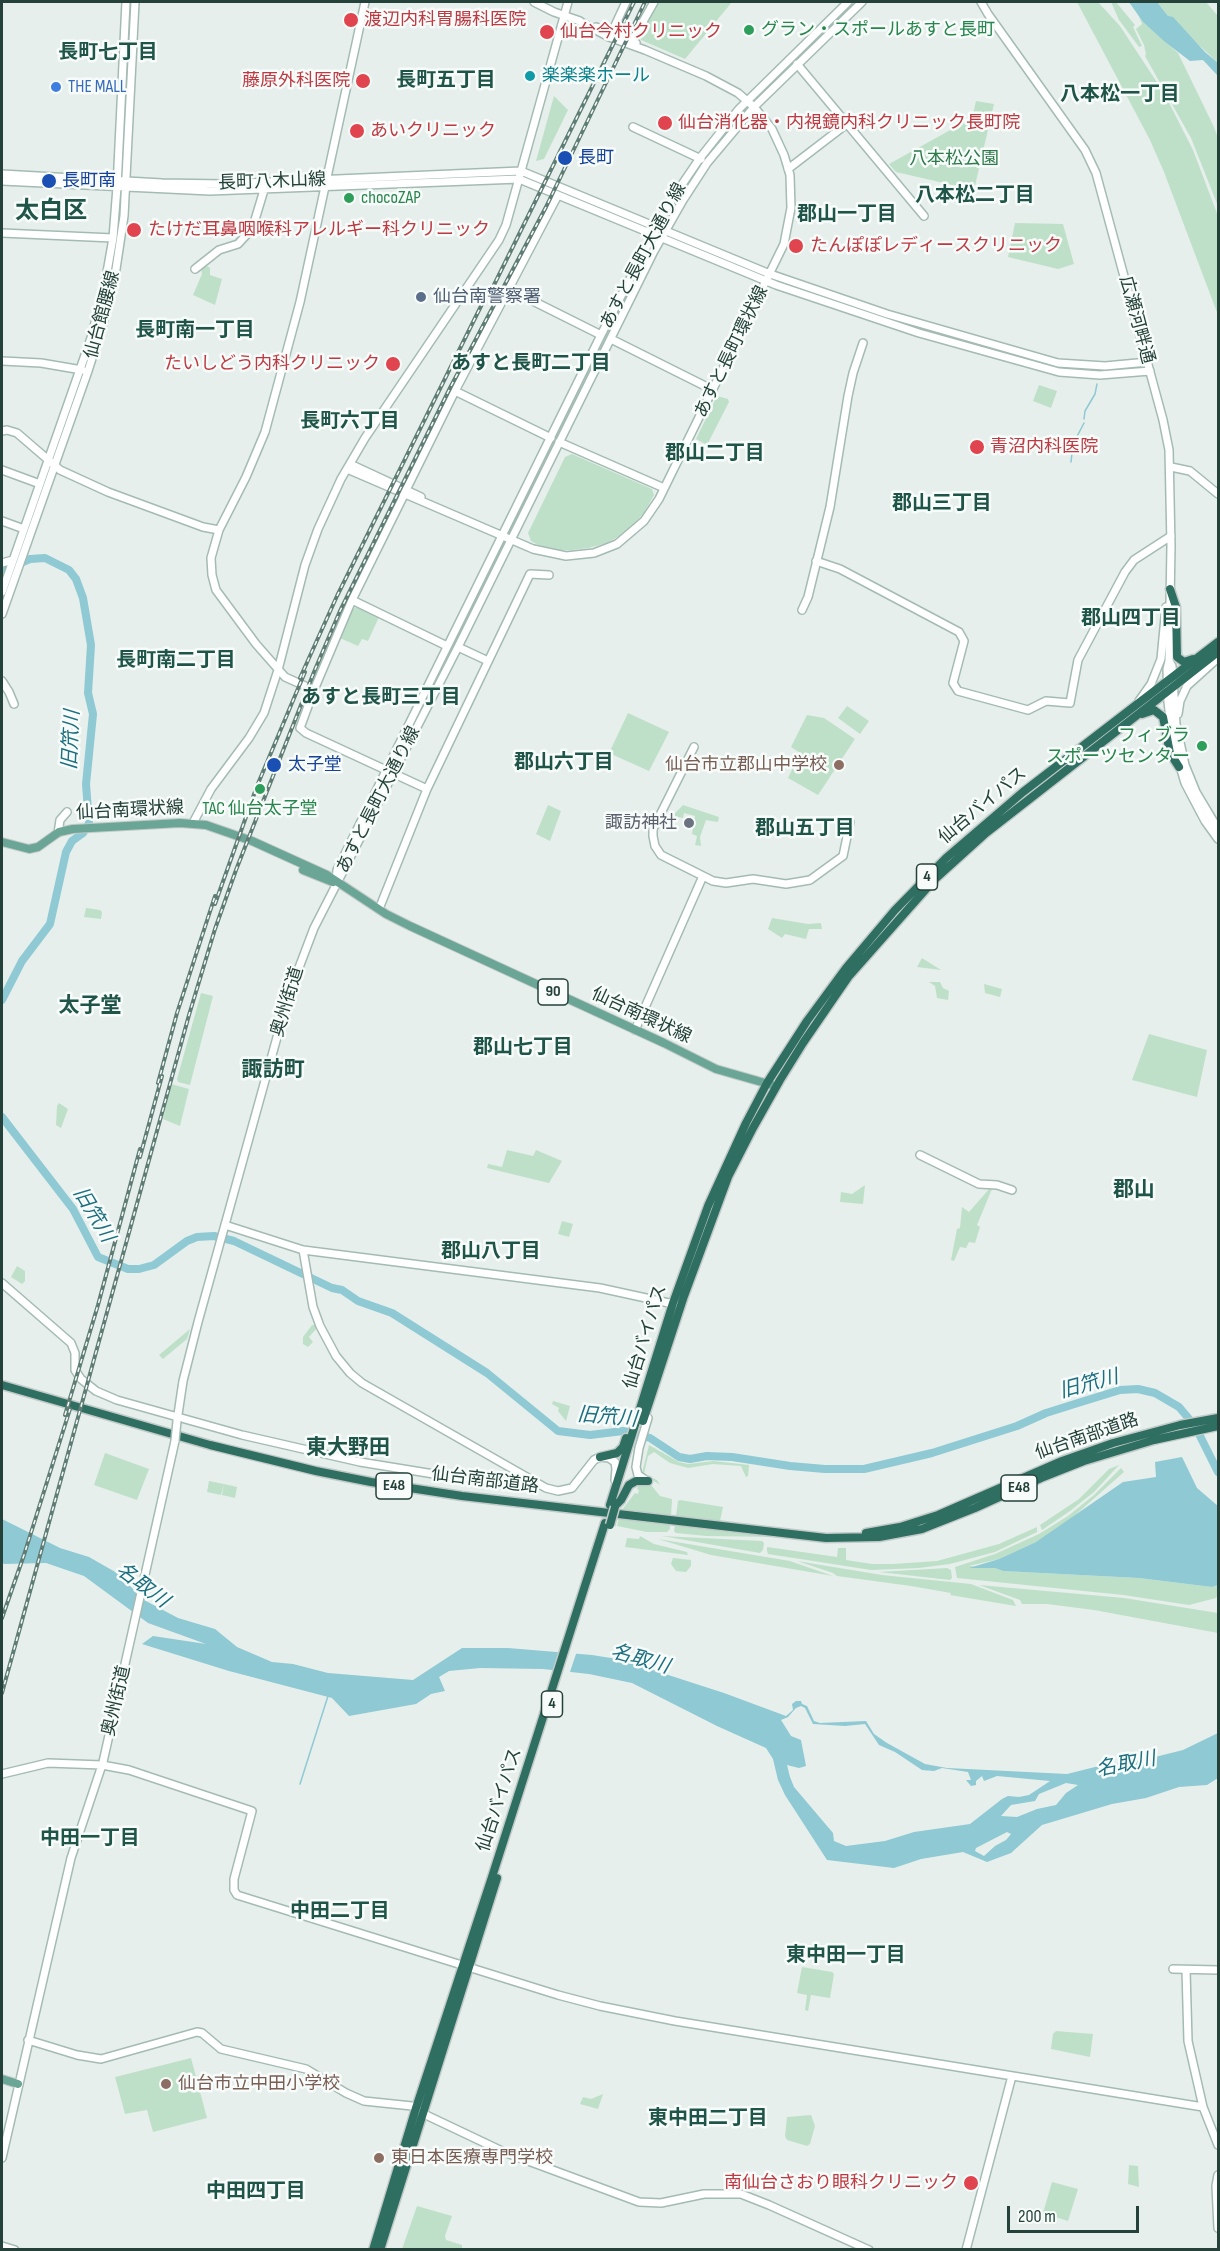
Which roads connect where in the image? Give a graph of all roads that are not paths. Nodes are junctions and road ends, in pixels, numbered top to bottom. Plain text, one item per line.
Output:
1 (126, 2) edge
2 (135, 2) edge
3 (365, 2) edge
4 (534, 2) edge
5 (568, 2) edge
6 (626, 2) edge
7 (654, 2) edge
8 (848, 2) edge
9 (862, 2) edge
10 (975, 2) edge
11 (981, 2) edge
12 (988, 14) junction
13 (564, 16) junction
14 (610, 34) junction
15 (631, 43) junction
16 (797, 64) junction
17 (747, 100) junction
18 (754, 107) junction
19 (848, 123) junction
20 (633, 127) dead end
21 (699, 158) junction
22 (707, 163) junction
23 (788, 169) junction
24 (521, 171) junction
25 (2, 174) edge
26 (519, 179) junction
27 (2, 181) edge
28 (326, 183) junction
29 (117, 184) junction
30 (126, 184) junction
31 (228, 187) junction
32 (264, 190) junction
33 (558, 195) junction
34 (924, 216) dead end
35 (654, 230) junction
36 (2, 232) edge
37 (663, 234) junction
38 (113, 238) junction
39 (195, 269) dead end
40 (770, 274) junction
41 (766, 282) junction
42 (509, 289) junction
43 (601, 334) junction
44 (611, 339) junction
45 (863, 343) dead end
46 (2, 361) edge
47 (1148, 362) junction
48 (84, 370) junction
49 (1150, 371) junction
50 (713, 390) junction
51 (455, 391) junction
52 (2, 431) edge
53 (551, 438) junction
54 (559, 442) junction
55 (52, 462) junction
56 (348, 466) junction
57 (1171, 467) junction
58 (2, 470) edge
59 (40, 484) junction
60 (664, 488) junction
61 (405, 492) junction
62 (1218, 494) edge
63 (2, 521) edge
64 (24, 529) junction
65 (219, 530) junction
66 (502, 536) junction
67 (1171, 536) junction
68 (511, 540) junction
69 (12, 561) junction
70 (816, 561) junction
71 (2, 563) edge
72 (549, 575) dead end
73 (2, 592) edge
74 (1170, 592) junction
75 (352, 600) junction
76 (802, 610) dead end
77 (2, 614) edge
78 (1218, 642) edge
79 (447, 646) junction
80 (458, 647) junction
81 (1218, 653) edge
82 (1198, 657) junction
83 (488, 661) junction
84 (278, 670) junction
85 (2, 681) edge
86 (1170, 684) junction
87 (314, 690) junction
88 (14, 704) dead end
89 (1133, 707) junction
90 (1133, 717) junction
91 (1176, 724) junction
92 (694, 747) dead end
93 (1179, 767) junction
94 (390, 772) junction
95 (427, 789) junction
96 (67, 812) dead end
97 (850, 822) dead end
98 (193, 823) junction
99 (1218, 829) edge
100 (57, 833) junction
101 (1218, 839) edge
102 (2, 842) edge
103 (703, 876) junction
104 (336, 882) junction
105 (379, 909) junction
106 (635, 1030) junction
107 (767, 1083) junction
108 (777, 1086) junction
109 (920, 1155) dead end
110 (1012, 1190) dead end
111 (224, 1227) junction
112 (303, 1250) junction
113 (2, 1283) edge
114 (676, 1305) junction
115 (2, 1385) edge
116 (641, 1416) junction
117 (177, 1420) junction
118 (1214, 1422) edge
119 (632, 1446) junction
120 (600, 1458) junction
121 (648, 1481) joint
122 (539, 1485) junction
123 (613, 1504) junction
124 (102, 1764) junction
125 (2, 1774) edge
126 (466, 1968) junction
127 (1173, 1969) dead end
128 (1186, 1970) junction
129 (1218, 1970) edge
130 (28, 2040) junction
131 (1012, 2076) junction
132 (2, 2079) edge
133 (18, 2084) junction
134 (1203, 2107) junction
135 (419, 2110) junction
136 (1218, 2145) edge
137 (2, 2158) edge
138 (1218, 2175) edge
139 (1218, 2228) edge
140 (2, 2246) edge
141 (15, 2250) edge
142 (373, 2250) edge
143 (380, 2250) edge
144 (869, 2250) edge
145 (966, 2250) edge

1 - 29 street, 仙台館腰線
2 - 30 street, 仙台館腰線
3 - 28 street
4 - 13 street
5 - 13 street
6 - 14 street
7 - 15 street
8 - 17 street, あすと長町大通り線
9 - 16 street, あすと長町大通り線
10 - 12 street, 広瀬河畔通
11 - 12 street, 広瀬河畔通
12 - 47 street, 広瀬河畔通
13 - 14 street
13 - 24 street
14 - 15 street, あすと長町環状線
15 - 17 street, あすと長町環状線
16 - 18 street, あすと長町大通り線
16 - 19 street
17 - 18 street, あすと長町環状線
17 - 21 street, あすと長町大通り線
18 - 22 street, あすと長町大通り線
18 - 23 street, あすと長町環状線
19 - 23 street
19 - 34 street
20 - 21 street
21 - 22 street
21 - 35 street, あすと長町大通り線
22 - 37 street, あすと長町大通り線
23 - 40 street, あすと長町環状線
24 - 26 street
24 - 28 street, 長町八木山線
24 - 35 street, 長町八木山線
25 - 29 street
26 - 28 street
26 - 33 street
26 - 56 street
27 - 29 street
28 - 31 street, 長町八木山線
28 - 32 street
28 - 65 street
29 - 30 street
29 - 38 street, 仙台館腰線
30 - 31 street
30 - 48 street, 仙台館腰線
31 - 32 street
32 - 39 street
33 - 35 street
33 - 42 street
35 - 37 street
35 - 43 street, あすと長町大通り線
36 - 38 street
37 - 40 street
37 - 41 street
37 - 44 street, あすと長町大通り線
38 - 48 street, 仙台館腰線
40 - 41 street, あすと長町環状線
40 - 47 street
41 - 49 street
41 - 50 street, あすと長町環状線
42 - 43 street
42 - 51 street
43 - 53 street, あすと長町大通り線
44 - 50 street
44 - 54 street, あすと長町大通り線
45 - 70 street
46 - 48 street
47 - 49 street, 広瀬河畔通
48 - 55 street, 仙台館腰線
49 - 57 street, 広瀬河畔通
50 - 60 street, あすと長町環状線
51 - 53 street
51 - 61 street
52 - 55 street
53 - 66 street, あすと長町大通り線
54 - 60 street
54 - 68 street, あすと長町大通り線
55 - 59 street, 仙台館腰線
55 - 65 street
55 - 77 street, 仙台館腰線
56 - 61 street, あすと長町環状線
56 - 84 street
57 - 62 street
57 - 67 street, 広瀬河畔通
58 - 59 street
59 - 64 street, 仙台館腰線
60 - 68 street, あすと長町環状線
61 - 66 street, あすと長町環状線
61 - 75 street
63 - 64 street
64 - 69 street, 仙台館腰線
65 - 84 street
66 - 68 street, あすと長町環状線
66 - 79 street, あすと長町大通り線
67 - 70 street
67 - 74 street, 広瀬河畔通
68 - 80 street, あすと長町大通り線
69 - 71 street
69 - 73 street, 仙台館腰線
70 - 76 street
72 - 83 street
74 - 82 highway
74 - 86 street, 広瀬河畔通
74 - 89 street
75 - 79 street
75 - 87 street
78 - 82 highway, 仙台バイパス / 4
79 - 94 street, あすと長町大通り線
80 - 83 street
80 - 94 street, あすと長町大通り線
81 - 86 highway, 仙台バイパス / 4
81 - 91 street
82 - 86 highway, 仙台バイパス / 4
83 - 95 street
84 - 87 street
84 - 98 street
85 - 88 street
86 - 89 highway, 仙台バイパス / 4
86 - 90 highway, 仙台バイパス / 4
86 - 91 street
86 - 93 street
87 - 94 street
89 - 107 highway, 仙台バイパス / 4
90 - 93 highway
90 - 108 highway, 仙台バイパス / 4
91 - 99 street
92 - 103 street
93 - 101 street
94 - 95 street
94 - 104 street, あすと長町大通り線
95 - 105 street
96 - 100 street
97 - 103 street
98 - 100 main road, 仙台南環状線 / 90
98 - 104 main road, 仙台南環状線 / 90
100 - 102 main road, 仙台南環状線 / 90
103 - 106 street
104 - 105 main road, 仙台南環状線 / 90
104 - 111 street, 奥州街道
105 - 106 main road, 仙台南環状線 / 90
106 - 107 main road, 仙台南環状線 / 90
107 - 108 main road, 仙台南環状線 / 90
107 - 114 highway, 仙台バイパス / 4
108 - 114 highway, 仙台バイパス / 4
109 - 110 street
111 - 112 street
111 - 117 street, 奥州街道
112 - 114 street
112 - 122 street
113 - 117 street
114 - 116 highway, 仙台バイパス / 4
114 - 116 highway, 仙台バイパス / 4
115 - 118 highway, 仙台南部道路 / E48
116 - 119 highway, 仙台バイパス
116 - 119 street
117 - 122 street
117 - 124 street, 奥州街道, bridge
119 - 120 highway
119 - 121 street
119 - 123 highway, 仙台バイパス / 4
120 - 122 street
120 - 123 street
121 - 123 highway
123 - 126 highway, 仙台バイパス / 4, bridge
124 - 125 street
124 - 126 street
124 - 130 street, 奥州街道
126 - 131 street
126 - 135 highway, 仙台バイパス / 4
127 - 128 street
128 - 129 street
128 - 134 street
130 - 133 street, 奥州街道
130 - 135 street
131 - 134 street
131 - 145 street
132 - 133 main road
133 - 137 street, 奥州街道
134 - 136 street
135 - 142 highway, 仙台バイパス / 4
135 - 143 highway, 仙台バイパス / 4
135 - 144 street
138 - 139 street
140 - 141 street

